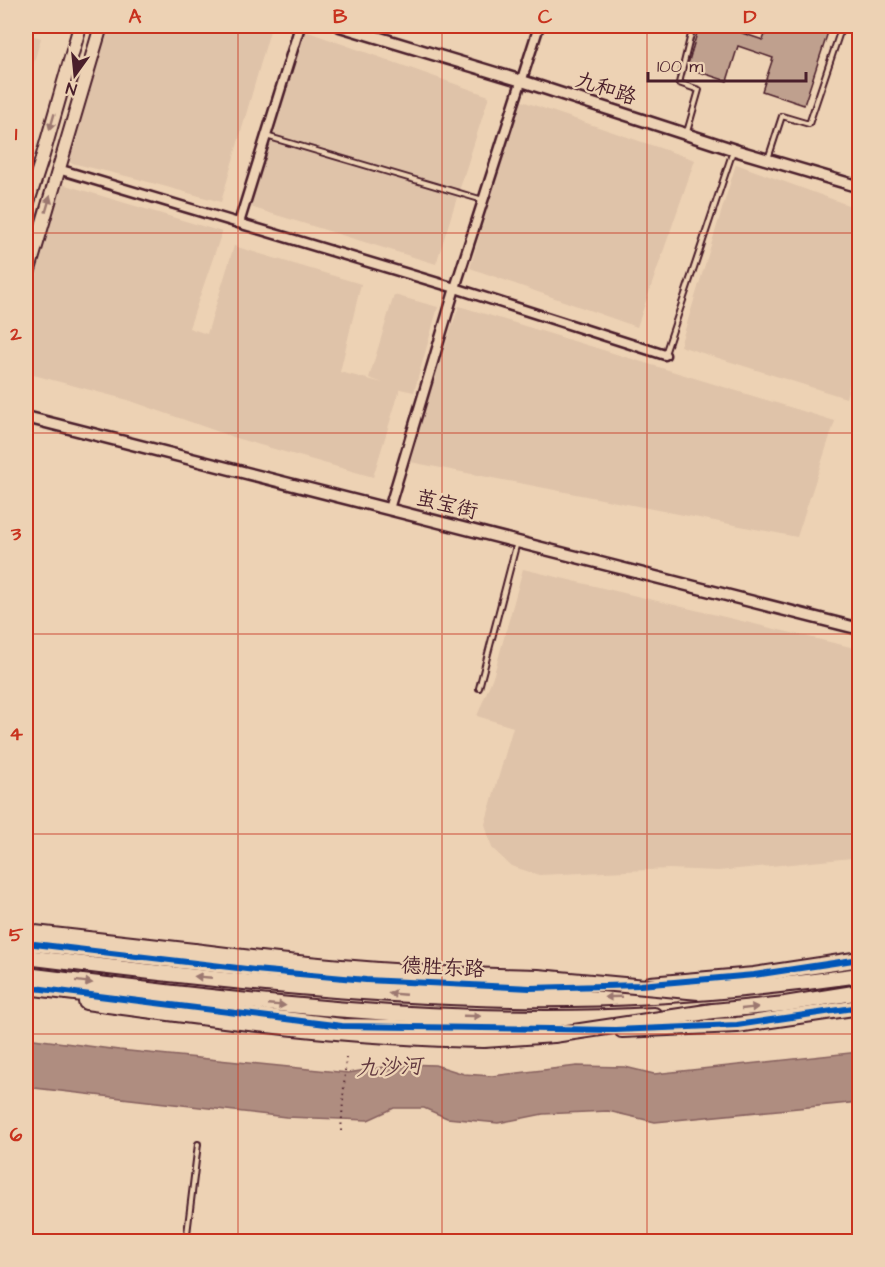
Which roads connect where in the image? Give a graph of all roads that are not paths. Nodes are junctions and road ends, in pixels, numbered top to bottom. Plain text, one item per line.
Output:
1 (80, 26) edge
2 (101, 26) edge
3 (300, 26) edge
4 (340, 26) edge
5 (539, 26) edge
6 (693, 26) edge
7 (842, 26) edge
8 (522, 81) junction
9 (686, 134) junction
10 (266, 136) junction
11 (734, 150) junction
12 (768, 160) junction
13 (58, 169) junction
14 (860, 187) edge
15 (483, 200) junction
16 (26, 208) edge
17 (239, 223) junction
18 (26, 280) edge
19 (455, 288) junction
20 (665, 355) joint
21 (26, 417) edge
22 (389, 509) junction
23 (517, 542) junction
24 (860, 629) edge
25 (479, 688) dead end
26 (26, 932) edge
27 (26, 943) edge
28 (26, 957) edge
29 (860, 959) edge
30 (26, 975) edge
31 (860, 975) edge
32 (26, 988) edge
33 (699, 992) junction
34 (860, 992) edge
35 (860, 1007) edge
36 (713, 1011) junction
37 (198, 1144) dead end
38 (186, 1242) edge

1 -> 16 main road
2 - 13 main road
3 - 10 street
4 - 8 street, 九和路
5 - 8 street
6 - 9 lane
7 - 12 lane
8 - 9 street, 九和路
8 - 15 street
9 - 11 street, 九和路
10 - 15 lane
10 - 17 street
11 - 12 street, 九和路
11 - 20 lane
12 - 14 street, 九和路
13 - 17 street
18 -> 13 main road
15 - 19 street
17 - 19 street
19 - 20 street
19 - 22 street
21 - 22 street, 茧宝街
22 - 23 street, 茧宝街
23 - 24 street, 茧宝街
23 - 25 lane
26 - 33 main road, bridge
27 - 29 main road, 德胜东路
33 -> 28 main road, bridge
30 -> 36 main road, bridge
31 - 33 main road
32 - 35 main road
32 - 36 main road, bridge
36 -> 34 main road
37 - 38 lane

